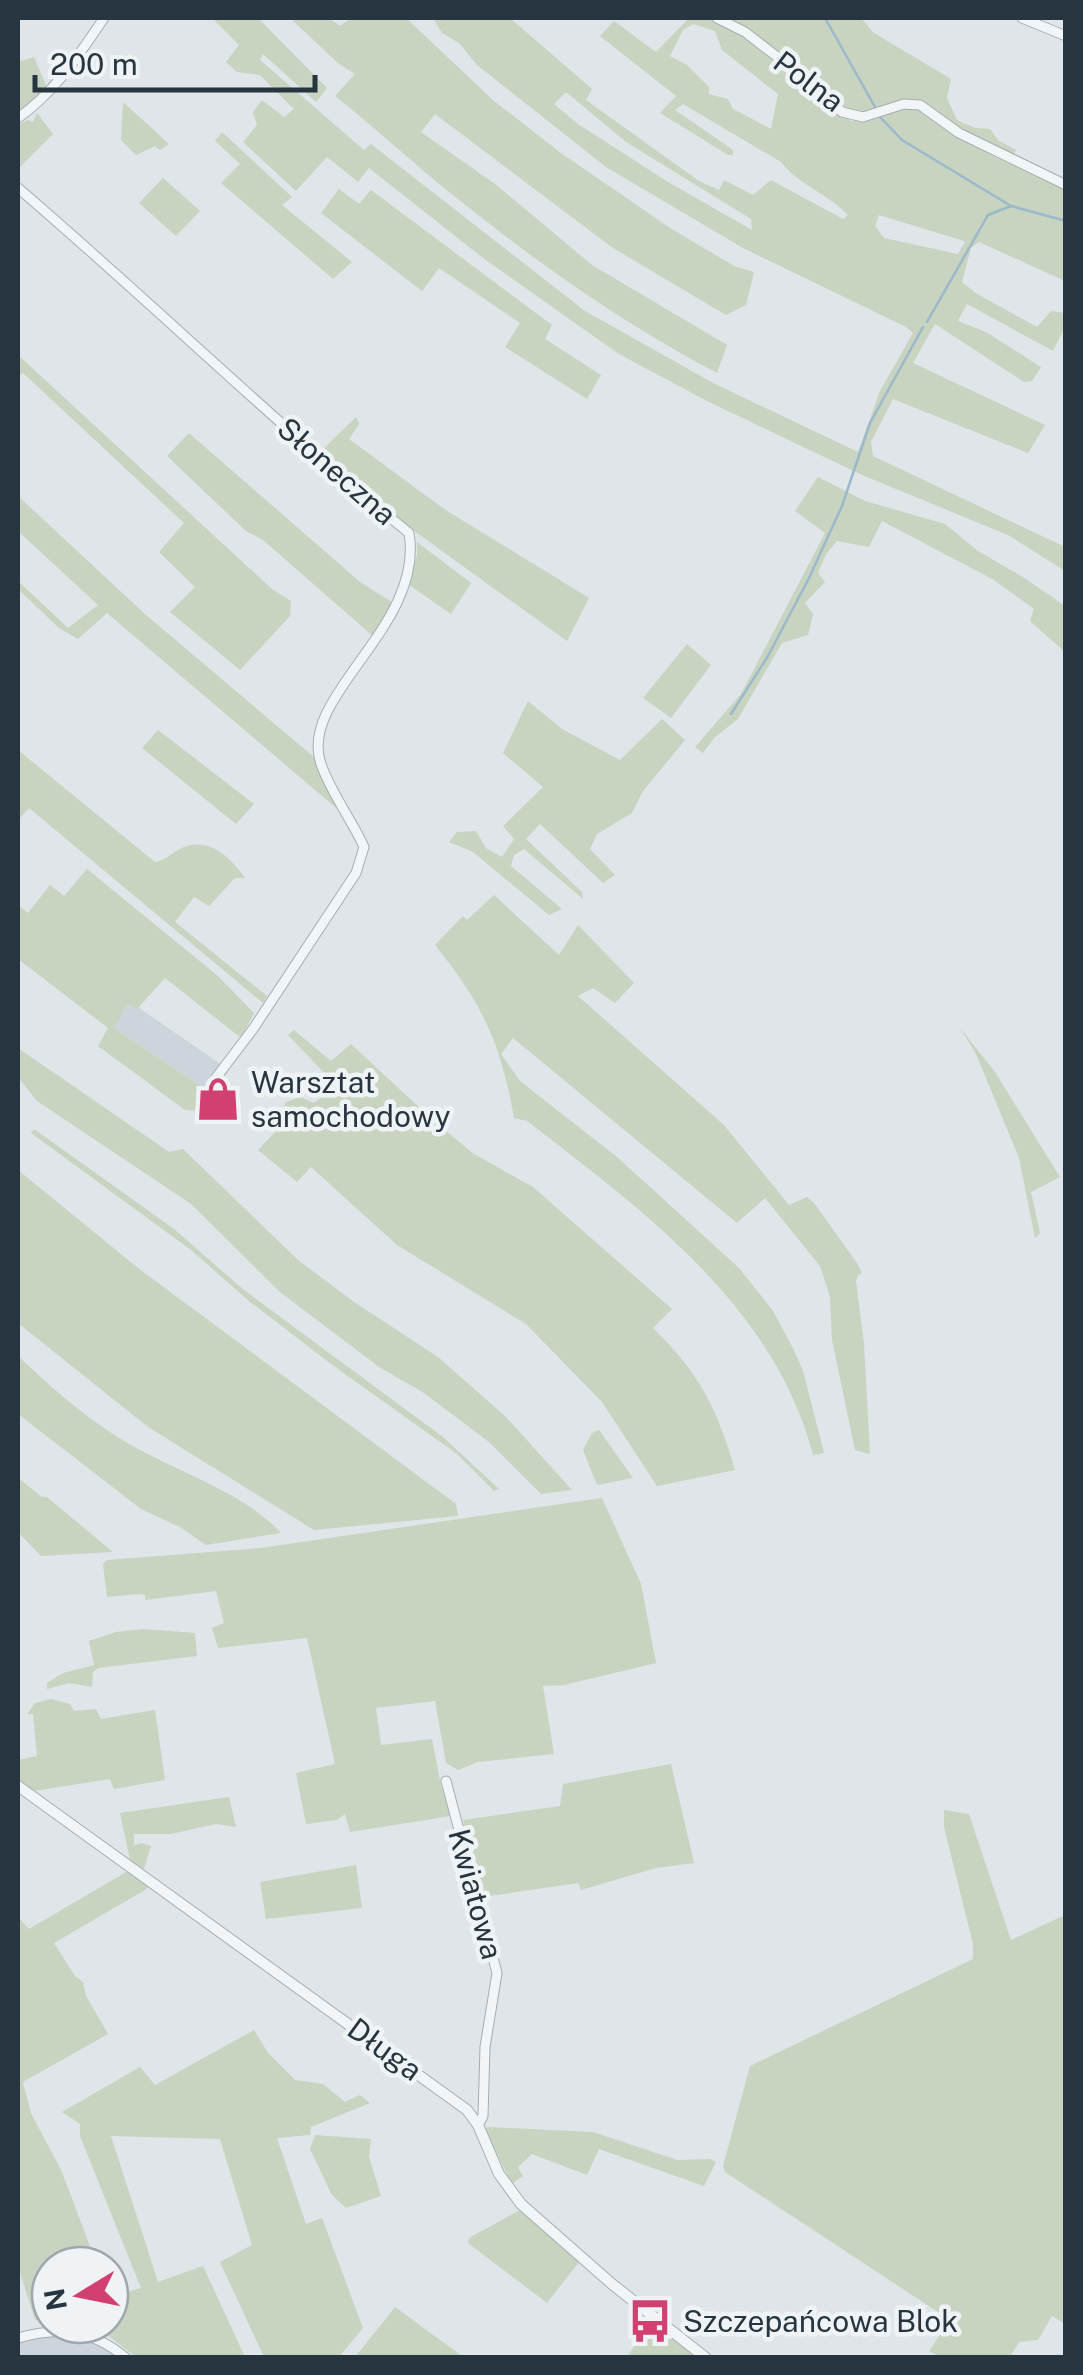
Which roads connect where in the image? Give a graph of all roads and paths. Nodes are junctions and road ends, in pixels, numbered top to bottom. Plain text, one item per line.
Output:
1 (104, 18) edge
2 (717, 18) edge
3 (1022, 18) edge
4 (1066, 36) edge
5 (18, 118) edge
6 (1066, 185) edge
7 (18, 188) edge
8 (212, 1083) dead end
9 (446, 1781) dead end
10 (18, 1786) edge
11 (478, 2125) junction
12 (18, 2338) edge
13 (126, 2358) edge
14 (706, 2358) edge

1 - 5 street
2 - 6 street, Polna
3 - 4 street
7 - 8 street, Słoneczna
9 - 11 street, Kwiatowa
10 - 11 street, Długa
11 - 14 street, Długa
12 - 13 street

